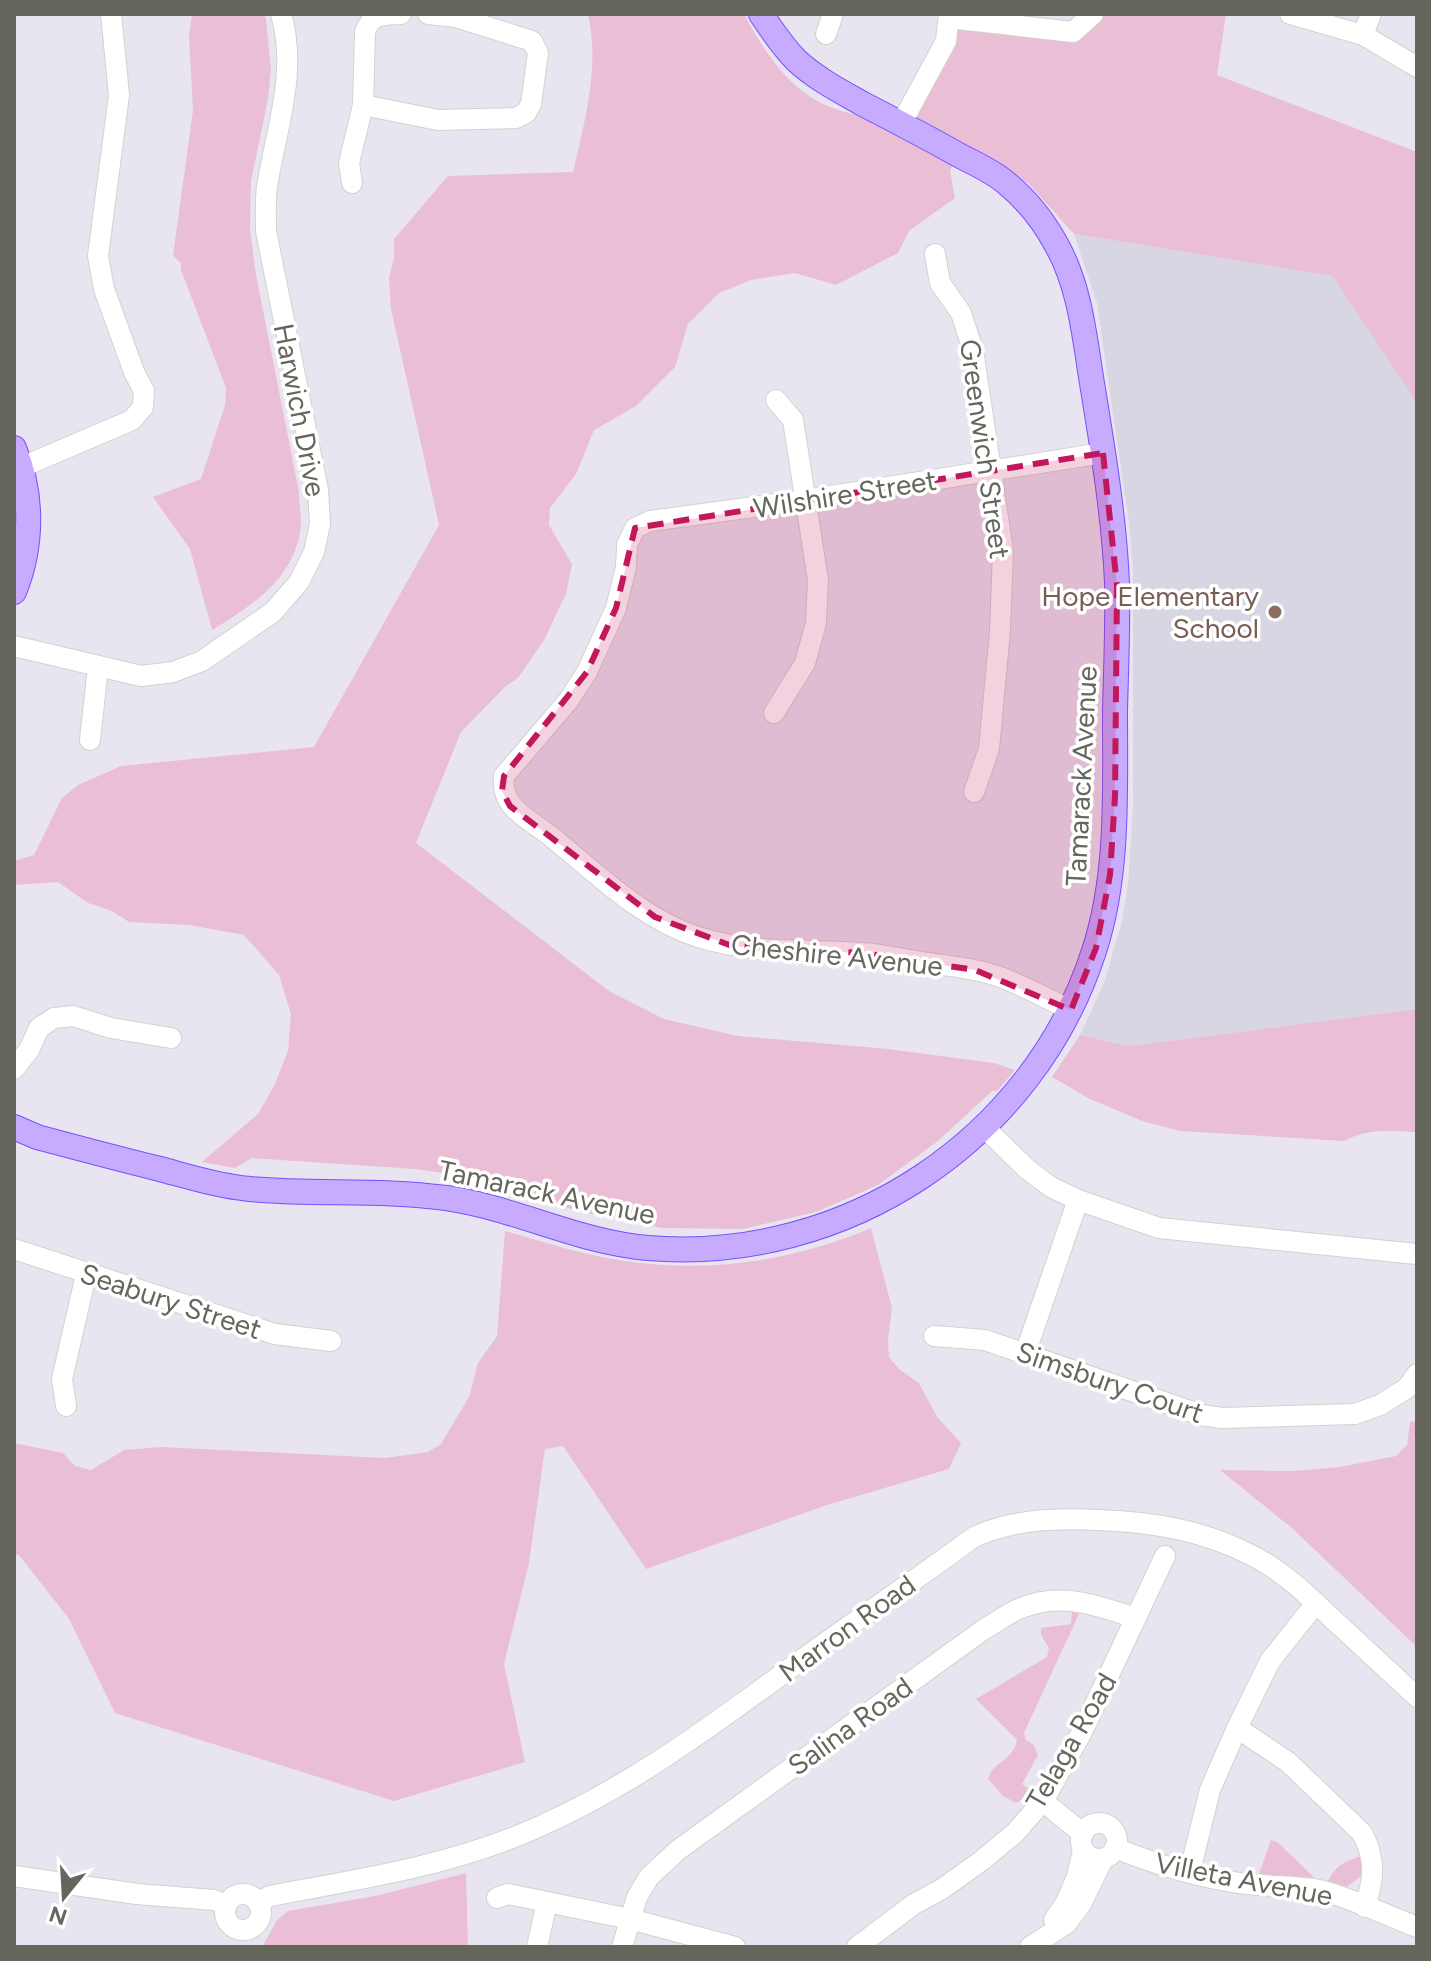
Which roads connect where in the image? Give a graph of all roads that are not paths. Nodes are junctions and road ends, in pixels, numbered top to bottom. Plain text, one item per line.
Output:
1 (111, 14) edge
2 (281, 14) edge
3 (401, 14) edge
4 (428, 14) edge
5 (761, 14) edge
6 (833, 14) edge
7 (1093, 14) edge
8 (1290, 14) edge
9 (1371, 14) edge
10 (456, 16) edge
11 (949, 16) edge
12 (986, 18) edge
13 (826, 34) dead end
14 (1363, 35) junction
15 (1417, 67) edge
16 (363, 105) junction
17 (901, 124) junction
18 (352, 183) dead end
19 (935, 254) dead end
20 (776, 400) dead end
21 (1103, 453) junction
22 (18, 457) edge
23 (990, 471) junction
24 (806, 500) junction
25 (14, 592) edge
26 (14, 646) edge
27 (98, 667) junction
28 (774, 713) dead end
29 (90, 740) dead end
30 (502, 791) joint
31 (974, 792) dead end
32 (1071, 1010) junction
33 (171, 1038) dead end
34 (14, 1069) edge
35 (983, 1126) junction
36 (14, 1127) edge
37 (1078, 1200) junction
38 (14, 1249) edge
39 (1417, 1254) edge
40 (86, 1275) junction
41 (934, 1336) dead end
42 (331, 1341) dead end
43 (1025, 1354) junction
44 (1417, 1374) edge
45 (66, 1406) dead end
46 (1165, 1556) dead end
47 (1316, 1603) junction
48 (1136, 1618) junction
49 (1417, 1697) edge
50 (1237, 1728) junction
51 (1043, 1801) junction
52 (1083, 1842) junction
53 (1109, 1854) junction
54 (1190, 1871) junction
55 (14, 1876) edge
56 (497, 1898) dead end
57 (547, 1902) junction
58 (258, 1903) junction
59 (227, 1905) junction
60 (1365, 1907) junction
61 (630, 1919) junction
62 (1417, 1927) edge
63 (1050, 1932) junction
64 (244, 1937) edge
65 (705, 1943) edge
66 (537, 1947) edge
67 (622, 1947) edge
68 (735, 1947) edge
69 (857, 1947) edge
70 (1030, 1947) edge

1 - 22 street
2 - 27 street, Harwich Drive
3 - 16 street
4 - 10 street
5 - 17 main road, Tamarack Avenue
6 - 13 street
7 - 12 street
8 - 14 street
9 - 14 street
10 - 16 street
11 - 12 street
11 - 17 street
14 - 15 street
16 - 18 street
17 - 21 main road, Tamarack Avenue
19 - 23 street, Greenwich Street
20 - 24 street
21 - 23 street, Wilshire Street
21 - 32 main road, Tamarack Avenue
22 - 25 main road
23 - 24 street, Wilshire Street
23 - 31 street, Greenwich Street
24 - 28 street
24 - 30 street, Wilshire Street
26 - 27 street, Harwich Drive
27 - 29 street
30 - 32 street, Cheshire Avenue
32 - 35 main road, Tamarack Avenue
33 - 34 street
35 - 36 main road, Tamarack Avenue
35 - 37 street
37 - 39 street
37 - 43 street
38 - 40 street, Seabury Street
40 - 42 street, Seabury Street
40 - 45 street
41 - 43 street, Simsbury Court
43 - 44 street, Simsbury Court
46 - 48 street, Telaga Road
47 - 49 street, Marron Road
47 - 50 street
47 - 58 street, Marron Road
48 - 51 street, Telaga Road
48 - 61 street, Salina Road
50 - 54 street
50 - 60 street
51 - 52 street
51 - 69 street, Telaga Road
52 - 53 street
52 - 53 street
52 - 63 street
53 - 54 street, Villeta Avenue
53 - 63 street
54 - 60 street, Villeta Avenue
55 - 59 street
56 - 57 street
57 - 61 street
57 - 66 street
58 - 59 street
58 - 64 street
59 - 64 street
60 - 62 street, Villeta Avenue
61 - 65 street
61 - 67 street, Salina Road
63 - 70 street
65 - 68 street

